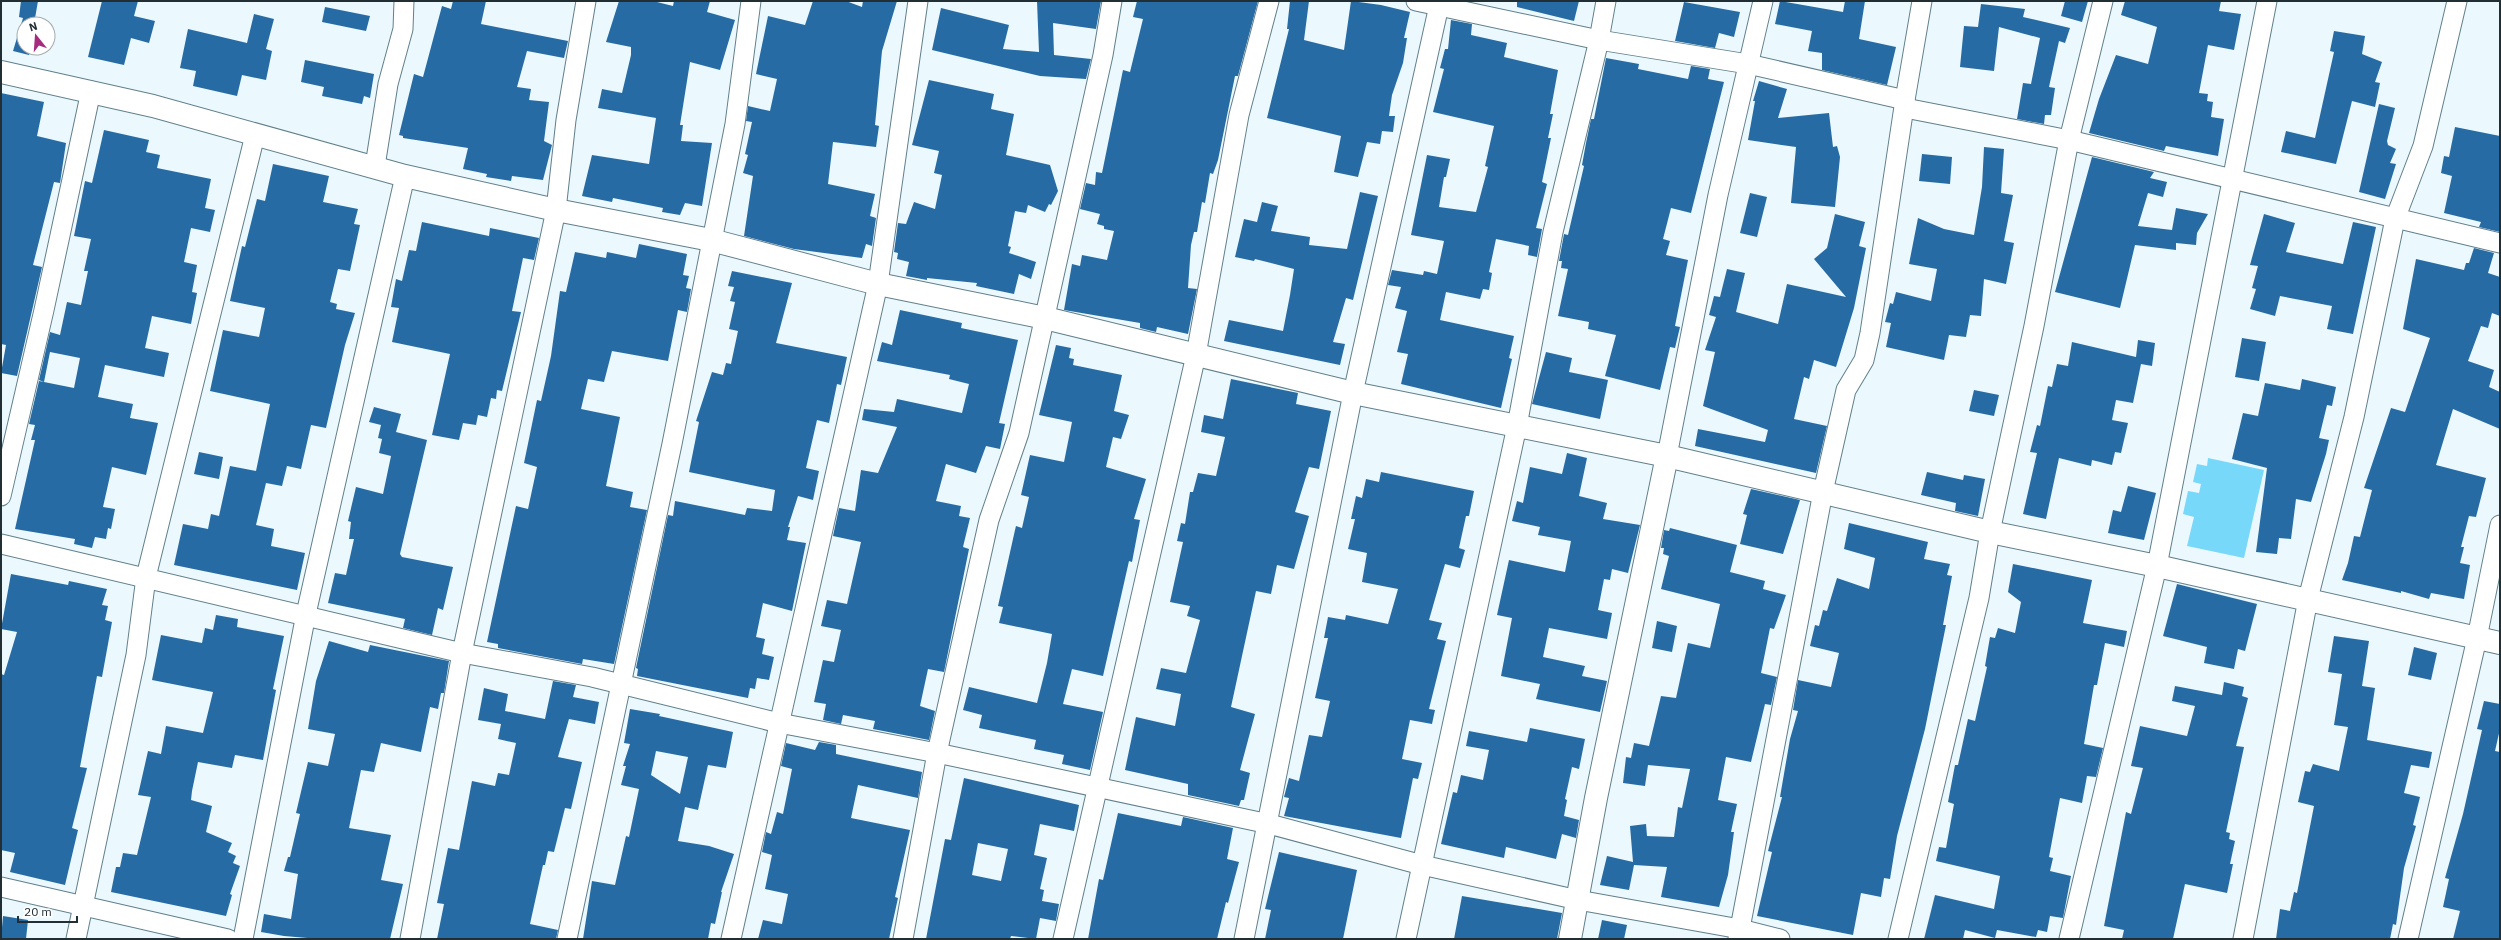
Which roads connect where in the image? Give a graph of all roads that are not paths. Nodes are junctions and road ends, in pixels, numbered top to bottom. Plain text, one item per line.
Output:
1 (404, 1) edge
2 (586, 1) edge
3 (751, 1) edge
4 (918, 1) edge
5 (1112, 1) edge
6 (1269, 1) edge
7 (1416, 1) edge
8 (1606, 1) edge
9 (1763, 1) edge
10 (1922, 1) edge
11 (2103, 1) edge
12 (2267, 1) edge
13 (2457, 1) edge
14 (1439, 3) edge
15 (1599, 40) junction
16 (1748, 64) junction
17 (1, 72) edge
18 (91, 91) junction
19 (1905, 104) junction
20 (255, 134) junction
21 (2069, 140) junction
22 (375, 166) junction
23 (405, 176) junction
24 (2233, 178) junction
25 (556, 210) junction
26 (2395, 219) junction
27 (711, 240) junction
28 (2500, 243) edge
29 (878, 284) junction
30 (1044, 318) junction
31 (1196, 355) junction
32 (1353, 394) junction
33 (1517, 426) junction
34 (1667, 456) junction
35 (1824, 492) junction
36 (1, 496) edge
37 (2500, 525) edge
38 (1990, 532) junction
39 (1, 544) edge
40 (2157, 566) junction
41 (146, 577) junction
42 (2308, 599) junction
43 (306, 614) junction
44 (2477, 638) junction
45 (2500, 643) edge
46 (462, 653) junction
47 (622, 685) junction
48 (779, 723) junction
49 (938, 753) junction
50 (1097, 789) junction
51 (1269, 824) junction
52 (1422, 865) junction
53 (1, 886) edge
54 (1578, 900) junction
55 (83, 905) junction
56 (1739, 934) edge
57 (76, 939) edge
58 (228, 939) edge
59 (243, 939) edge
60 (410, 939) edge
61 (567, 939) edge
62 (732, 939) edge
63 (902, 939) edge
64 (1063, 939) edge
65 (1244, 939) edge
66 (1406, 939) edge
67 (1570, 939) edge
68 (1780, 939) edge
69 (1898, 939) edge
70 (2069, 939) edge
71 (2243, 939) edge
72 (2408, 939) edge

1 - 22 street
2 - 25 street
3 - 27 street
4 - 29 street
5 - 30 street
6 - 31 street
7 - 14 street
8 - 15 street
9 - 16 street
10 - 19 street
11 - 21 street
12 - 24 street
13 - 26 street
14 - 15 street
14 - 32 street
15 - 16 street
15 - 33 street
16 - 19 street
16 - 34 street
17 - 18 street
18 - 20 street
18 - 36 street
19 - 21 street
19 - 35 street
20 - 22 street
20 - 41 street
21 - 24 street
21 - 38 street
22 - 23 street
23 - 25 street
23 - 43 street
24 - 26 street
24 - 40 street
25 - 27 street
25 - 46 street
26 - 28 street
26 - 42 street
27 - 29 street
27 - 47 street
29 - 30 street
29 - 48 street
30 - 31 street
30 - 49 street
31 - 32 street
31 - 50 street
32 - 33 street
32 - 51 street
33 - 34 street
33 - 52 street
34 - 35 street
34 - 54 street
35 - 38 street
35 - 56 street
37 - 44 street
38 - 40 street
38 - 69 street
39 - 41 street
40 - 42 street
40 - 70 street
41 - 43 street
41 - 55 street
42 - 44 street
42 - 71 street
43 - 46 street
43 - 59 street
44 - 45 street
44 - 72 street
46 - 47 street
46 - 60 street
47 - 48 street
47 - 61 street
48 - 49 street
48 - 62 street
49 - 50 street
49 - 63 street
50 - 51 street
50 - 64 street
51 - 52 street
51 - 65 street
52 - 54 street
52 - 66 street
53 - 55 street
54 - 56 street
54 - 67 street
55 - 57 street
55 - 58 street
56 - 68 street

